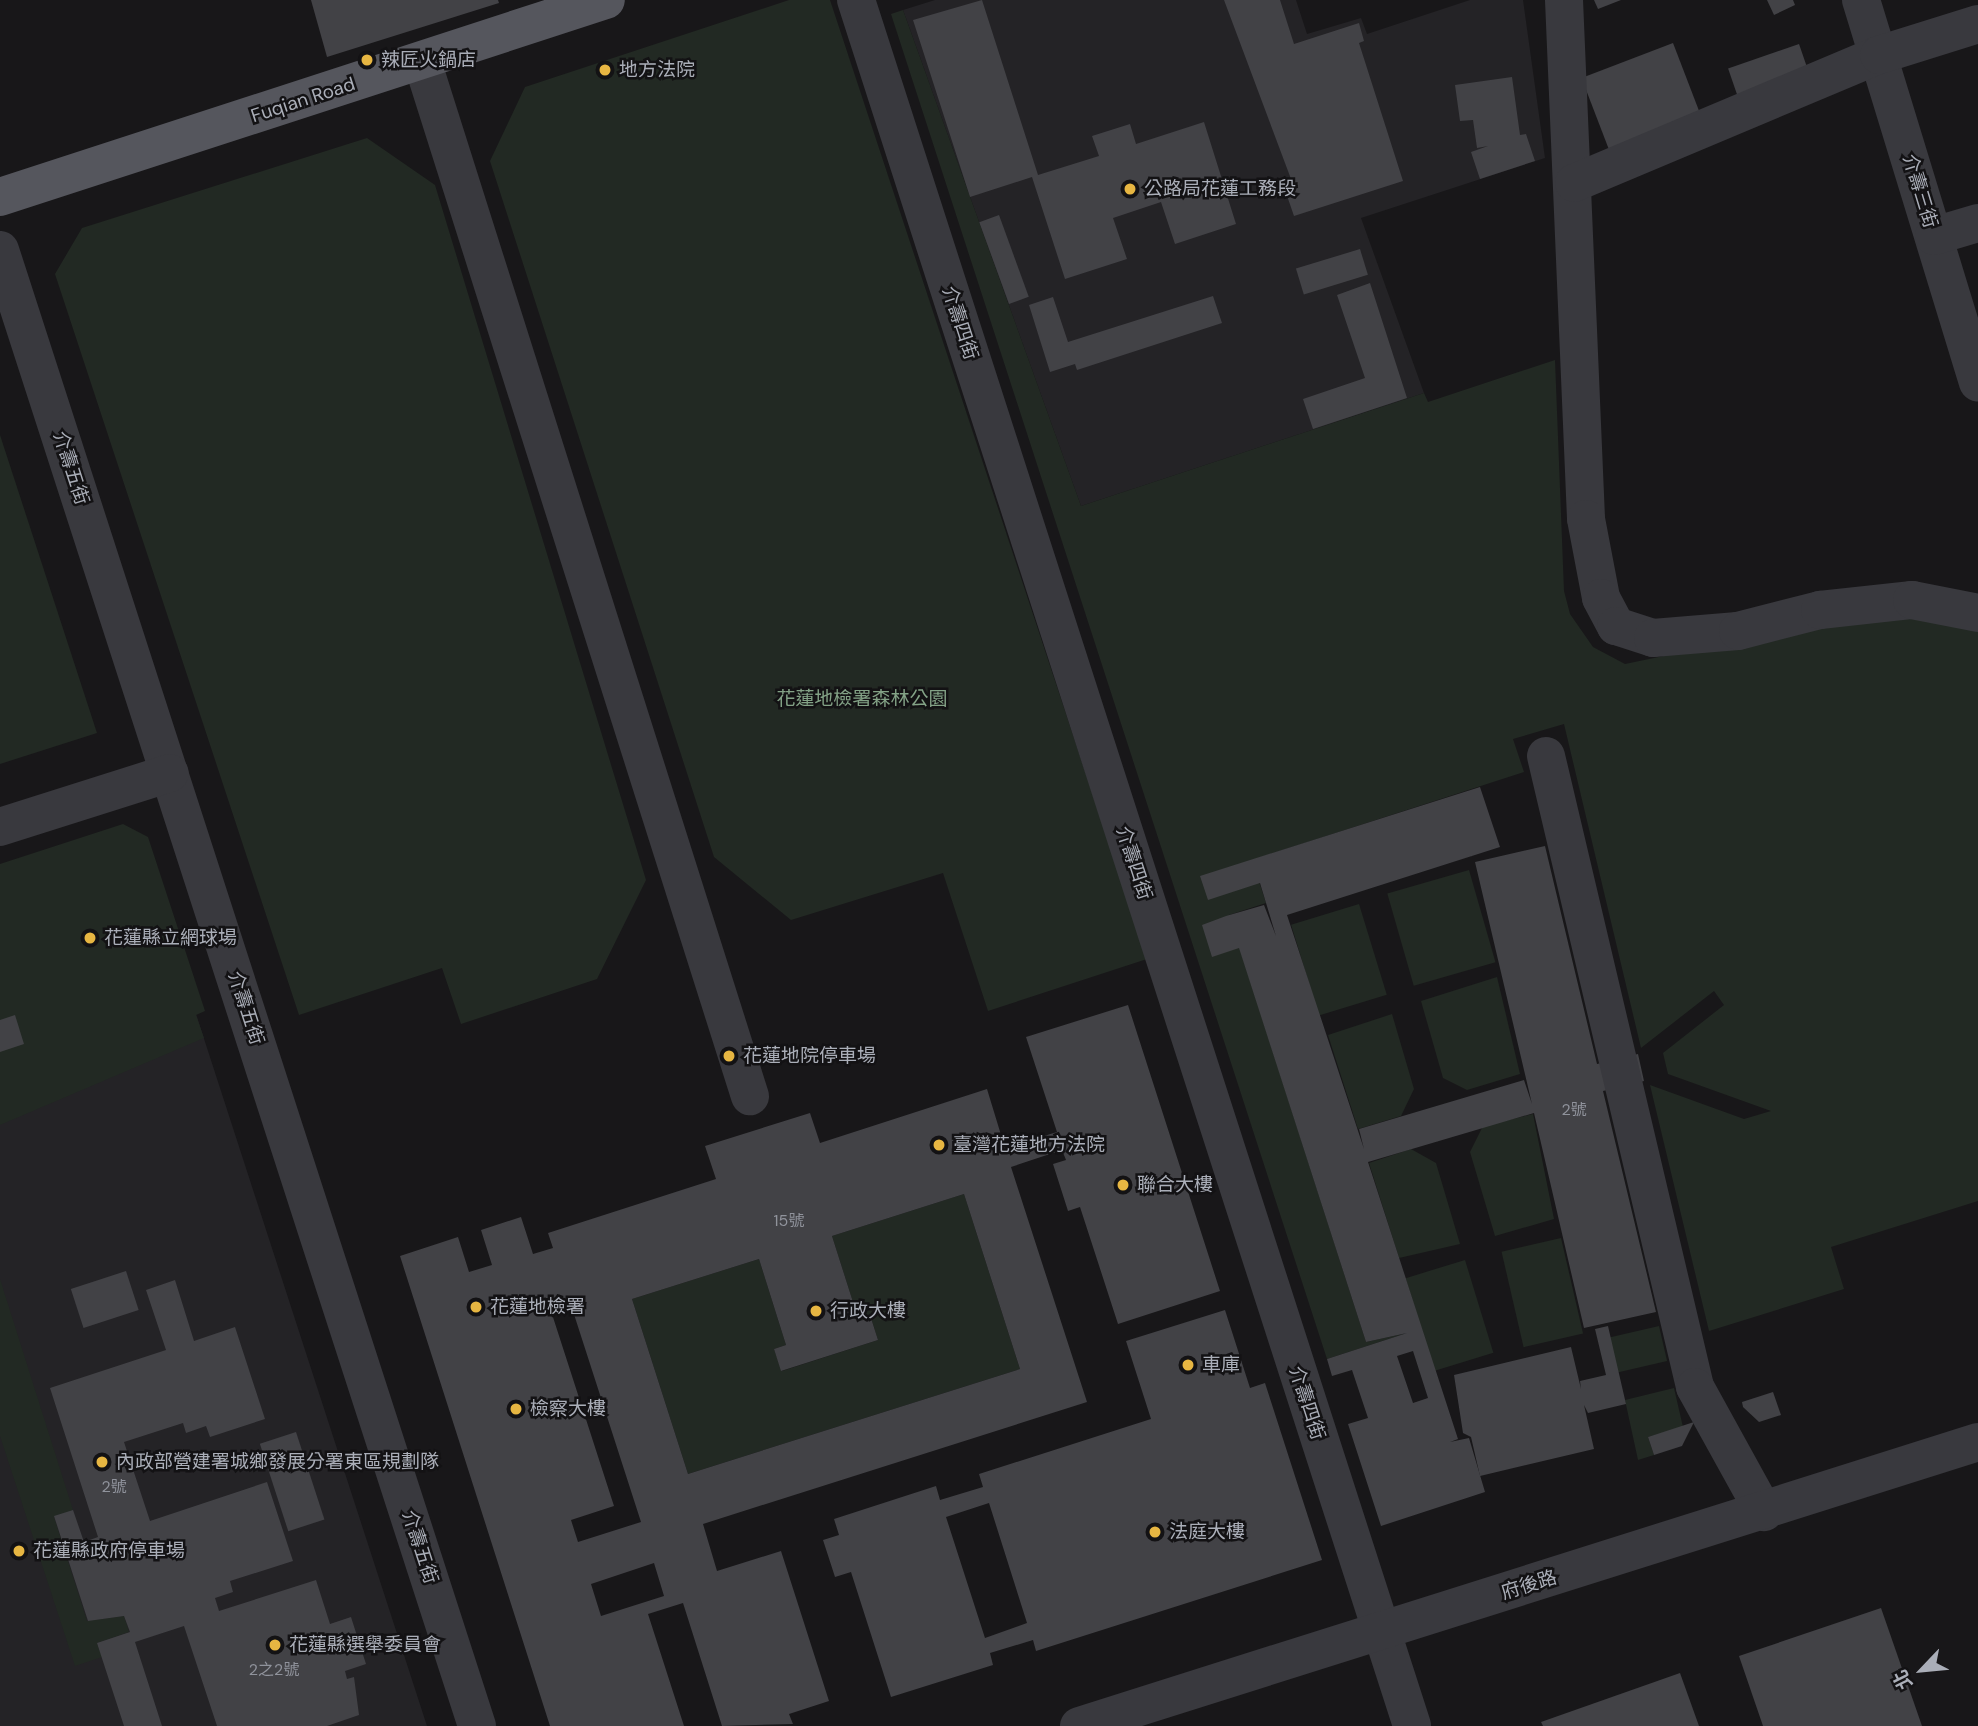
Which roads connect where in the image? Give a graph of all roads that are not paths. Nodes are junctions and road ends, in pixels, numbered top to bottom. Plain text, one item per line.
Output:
1 (606, 0) edge
2 (856, 0) edge
3 (1564, 0) edge
4 (1861, 0) edge
5 (1978, 24) edge
6 (1878, 55) junction
7 (422, 61) junction
8 (1574, 183) junction
9 (0, 197) edge
10 (1978, 223) edge
11 (1934, 236) junction
12 (0, 250) edge
13 (1978, 382) edge
14 (1978, 613) edge
15 (1546, 756) dead end
16 (170, 773) junction
17 (0, 827) edge
18 (750, 1096) dead end
19 (1978, 1442) edge
20 (1764, 1512) junction
21 (1381, 1631) junction
22 (477, 1726) edge
23 (1079, 1726) edge
24 (1412, 1726) edge

1 - 7 main road, Fuqian Road
2 - 21 street, 介壽四街
3 - 8 street
4 - 6 street, 介壽三街
5 - 6 street
6 - 8 street
6 - 11 street, 介壽三街
7 - 9 main road, Fuqian Road
7 - 18 street
8 - 14 street
10 - 11 street
11 - 13 street, 介壽三街
12 - 16 street, 介壽五街
15 - 20 street
16 - 17 street
16 - 22 street, 介壽五街
19 - 20 street, 府後路
20 - 21 street, 府後路
21 - 23 street, 府後路
21 - 24 street, 介壽四街

